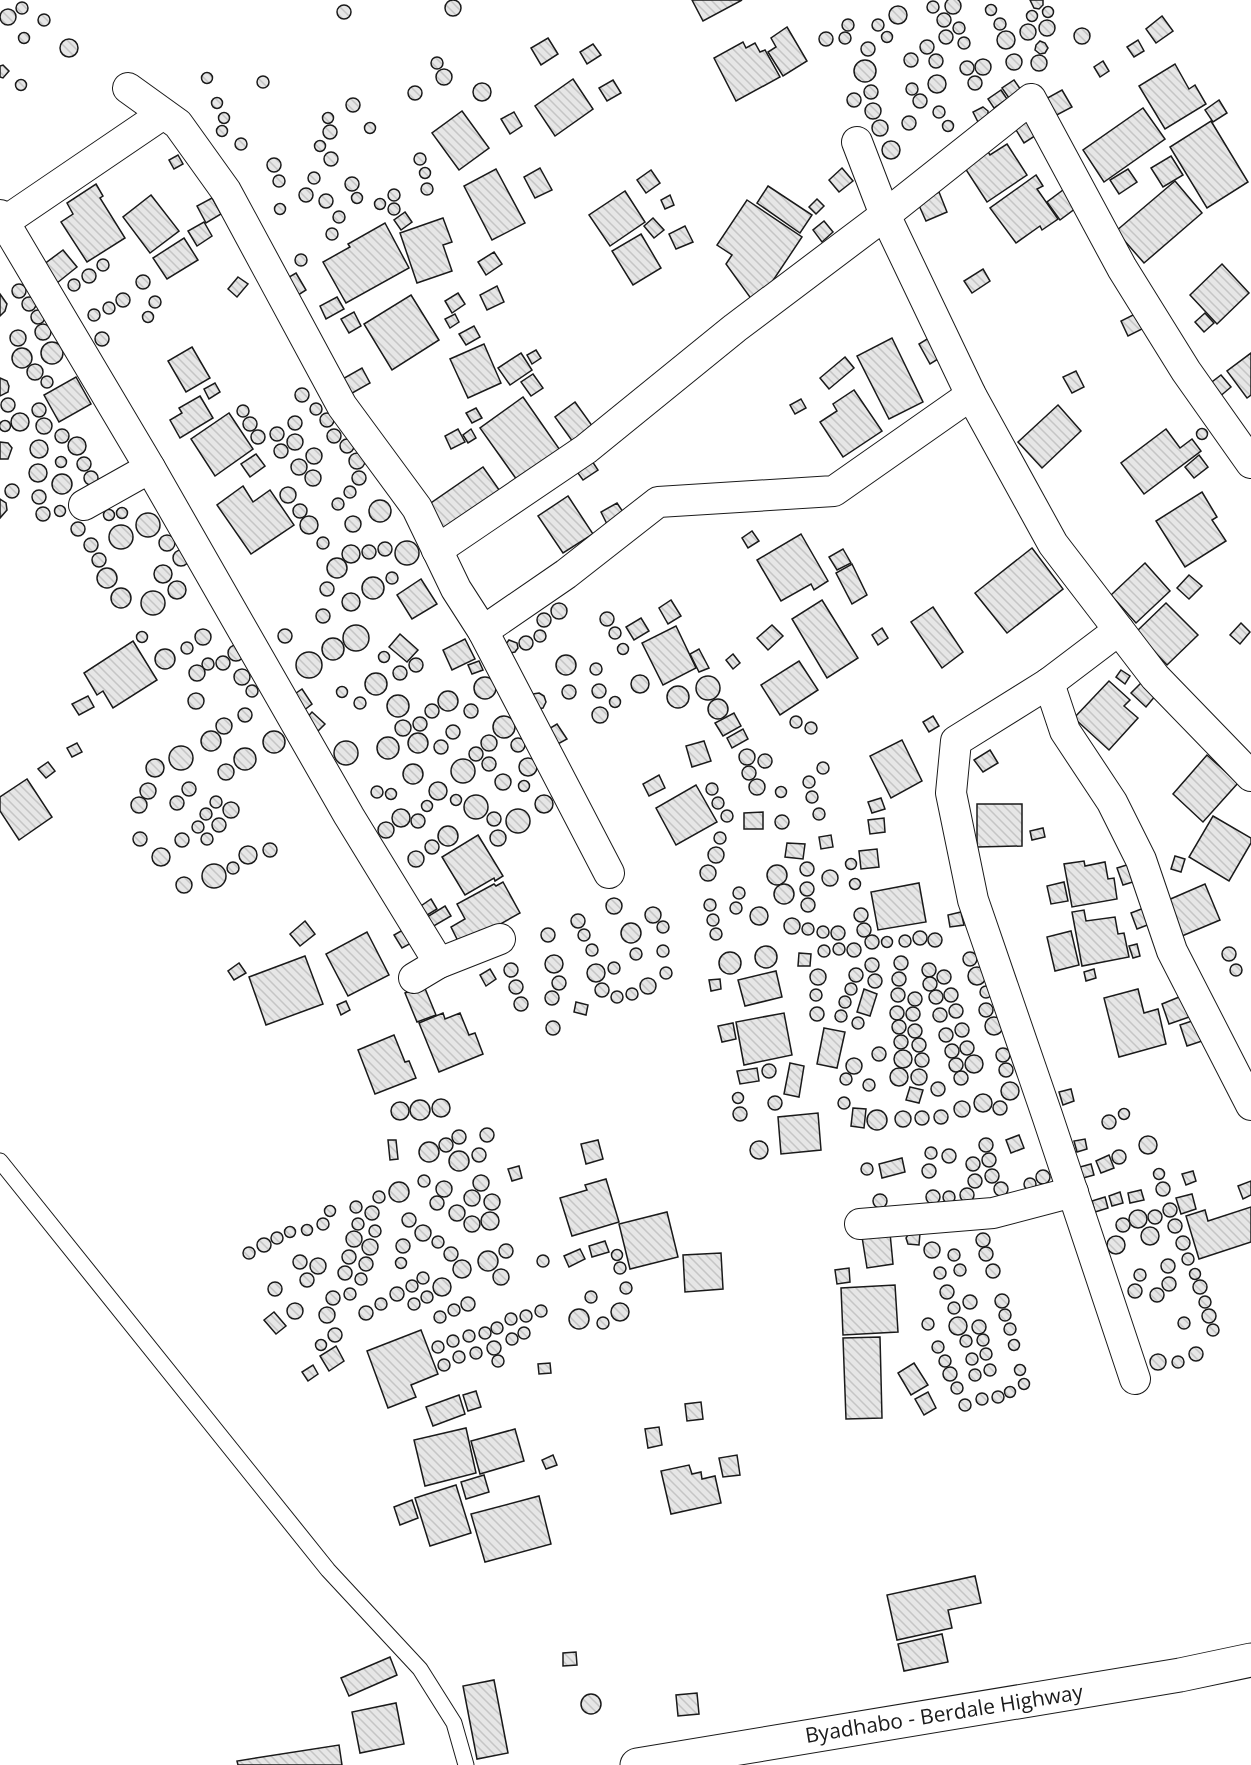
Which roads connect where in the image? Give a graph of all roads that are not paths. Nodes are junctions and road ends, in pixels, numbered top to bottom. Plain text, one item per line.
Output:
1 (128, 88) dead end
2 (163, 114) junction
3 (857, 142) dead end
4 (885, 215) junction
5 (2, 218) edge
6 (971, 395) junction
7 (1251, 463) edge
8 (150, 468) junction
9 (84, 505) dead end
10 (437, 550) junction
11 (1119, 630) junction
12 (483, 631) junction
13 (1049, 683) junction
14 (1251, 776) edge
15 (609, 873) dead end
16 (500, 939) dead end
17 (1251, 1105) edge
18 (0, 1161) edge
19 (1073, 1192) junction
20 (860, 1224) dead end
21 (1135, 1379) dead end
22 (1251, 1660) edge
23 (466, 1765) edge
24 (637, 1765) edge

1 - 2 street
2 - 5 street
2 - 10 street
3 - 4 street
4 - 6 street
4 - 7 street
4 - 10 street
5 - 8 street
6 - 11 street
6 - 12 street
8 - 9 street
8 - 16 street
10 - 12 street
11 - 13 street
11 - 14 street
12 - 15 street
13 - 17 street
13 - 19 street
18 - 23 lane
19 - 20 street
19 - 21 street
22 - 24 main road, Byadhabo - Berdale Highway

